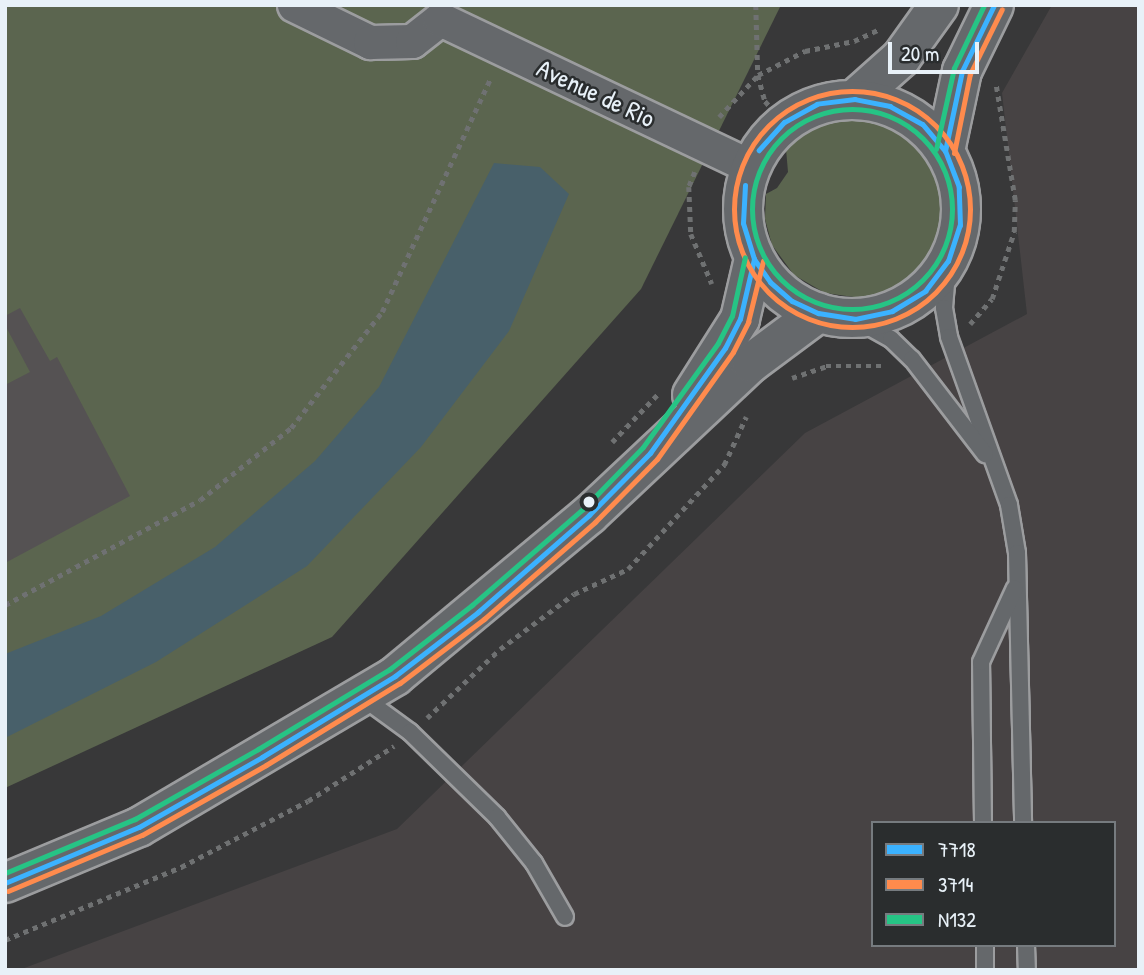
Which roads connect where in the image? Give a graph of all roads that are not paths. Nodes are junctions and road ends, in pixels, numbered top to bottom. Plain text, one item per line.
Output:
1 (294, 5) edge
2 (939, 5) edge
3 (994, 5) edge
4 (439, 12) edge
5 (855, 99) junction
6 (945, 151) junction
7 (752, 167) junction
8 (754, 259) junction
9 (948, 261) junction
10 (818, 313) junction
11 (855, 318) junction
12 (650, 453) junction
13 (994, 465) junction
14 (1018, 582) junction
15 (362, 697) junction
16 (983, 821) edge
17 (1023, 821) edge
18 (5, 883) edge
19 (565, 917) dead end
20 (985, 947) edge
21 (1026, 947) edge
22 (985, 970) edge
23 (1027, 970) edge

1 - 4 street, Avenue de Rio
2 - 5 main road
3 - 6 main road
4 - 7 street, Avenue de Rio
5 - 6 main road
5 - 7 main road
6 - 9 main road
7 - 8 main road
8 - 10 main road
8 - 12 main road
9 - 11 main road
9 - 13 lane
10 - 11 main road
10 - 12 main road
11 - 13 lane
12 - 15 main road
13 - 14 lane
14 - 16 lane
14 - 17 lane
15 - 18 main road
15 - 19 lane
20 - 22 lane
21 - 23 lane

